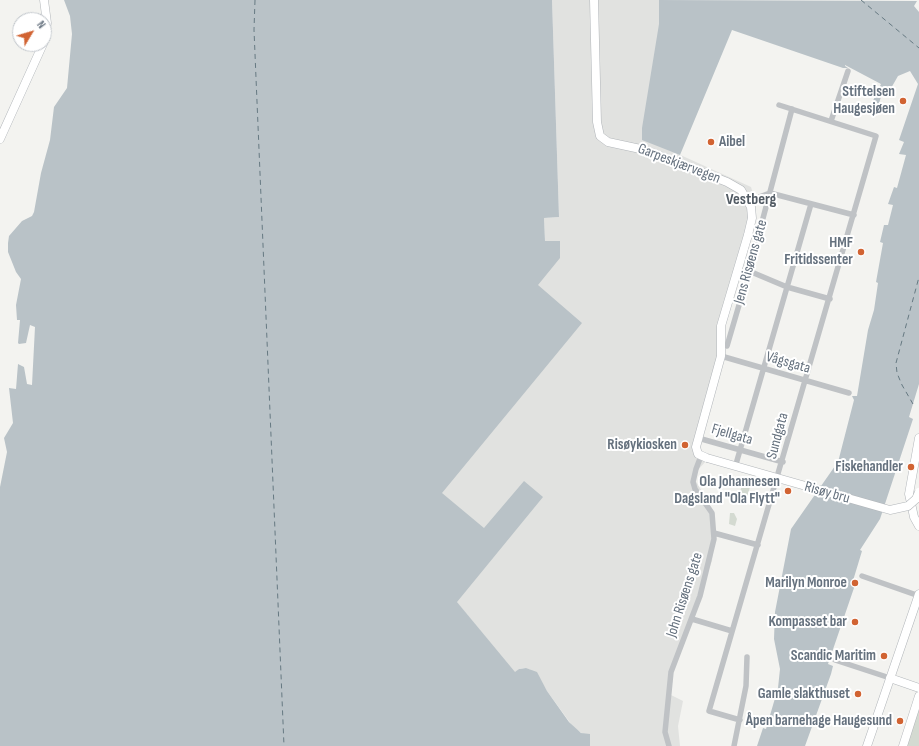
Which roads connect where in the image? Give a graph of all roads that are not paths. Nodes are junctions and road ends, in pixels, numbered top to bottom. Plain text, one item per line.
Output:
1 (44, 0) edge
2 (593, 2) edge
3 (46, 12) edge
4 (38, 52) edge
5 (848, 70) dead end
6 (779, 104) dead end
7 (792, 108) junction
8 (831, 121) junction
9 (0, 139) edge
10 (770, 193) junction
11 (748, 200) junction
12 (811, 204) junction
13 (854, 215) junction
14 (749, 270) junction
15 (787, 286) junction
16 (830, 299) junction
17 (727, 346) dead end
18 (721, 356) junction
19 (763, 368) junction
20 (805, 381) junction
21 (849, 394) dead end
22 (698, 438) junction
23 (919, 438) edge
24 (739, 450) junction
25 (704, 457) junction
26 (783, 462) junction
27 (736, 464) dead end
28 (919, 492) edge
29 (919, 526) edge
30 (714, 533) junction
31 (758, 545) junction
32 (862, 576) dead end
33 (919, 595) edge
34 (692, 619) junction
35 (732, 631) junction
36 (747, 657) dead end
37 (835, 660) dead end
38 (890, 678) junction
39 (919, 688) edge
40 (919, 696) edge
41 (740, 720) junction
42 (669, 746) edge
43 (734, 746) edge
44 (867, 746) edge
45 (903, 746) edge

1 - 3 main road
2 - 11 main road, Garpeskjærvegen
4 - 9 main road
5 - 8 street
6 - 7 street
7 - 8 street
7 - 10 street, Jens Risøens gate
8 - 13 street, Sundgata
10 - 11 street
10 - 12 street
10 - 14 street, Jens Risøens gate
11 - 18 main road
12 - 13 street
12 - 15 street
13 - 16 street, Sundgata
14 - 15 street
14 - 17 street, Jens Risøens gate
15 - 16 street
15 - 19 street
16 - 20 street, Sundgata
18 - 19 street, Vågsgata
18 - 22 main road
19 - 20 street, Vågsgata
19 - 24 street
20 - 21 street, Vågsgata
20 - 26 street, Sundgata
22 - 24 street, Fjellgata
22 - 25 main road
23 - 29 main road
24 - 26 street, Fjellgata
24 - 27 street
25 - 28 main road, Risøy bru, bridge
25 - 30 street, John Risøens gate
26 - 31 street, Sundgata
30 - 31 street
30 - 34 street, John Risøens gate
31 - 35 street, Sundgata
32 - 33 street
33 - 38 main road
34 - 35 street
34 - 42 street, John Risøens gate
35 - 41 street, Sundgata
36 - 41 street
37 - 38 street
38 - 39 main road
38 - 44 main road
40 - 45 main road
41 - 43 street

